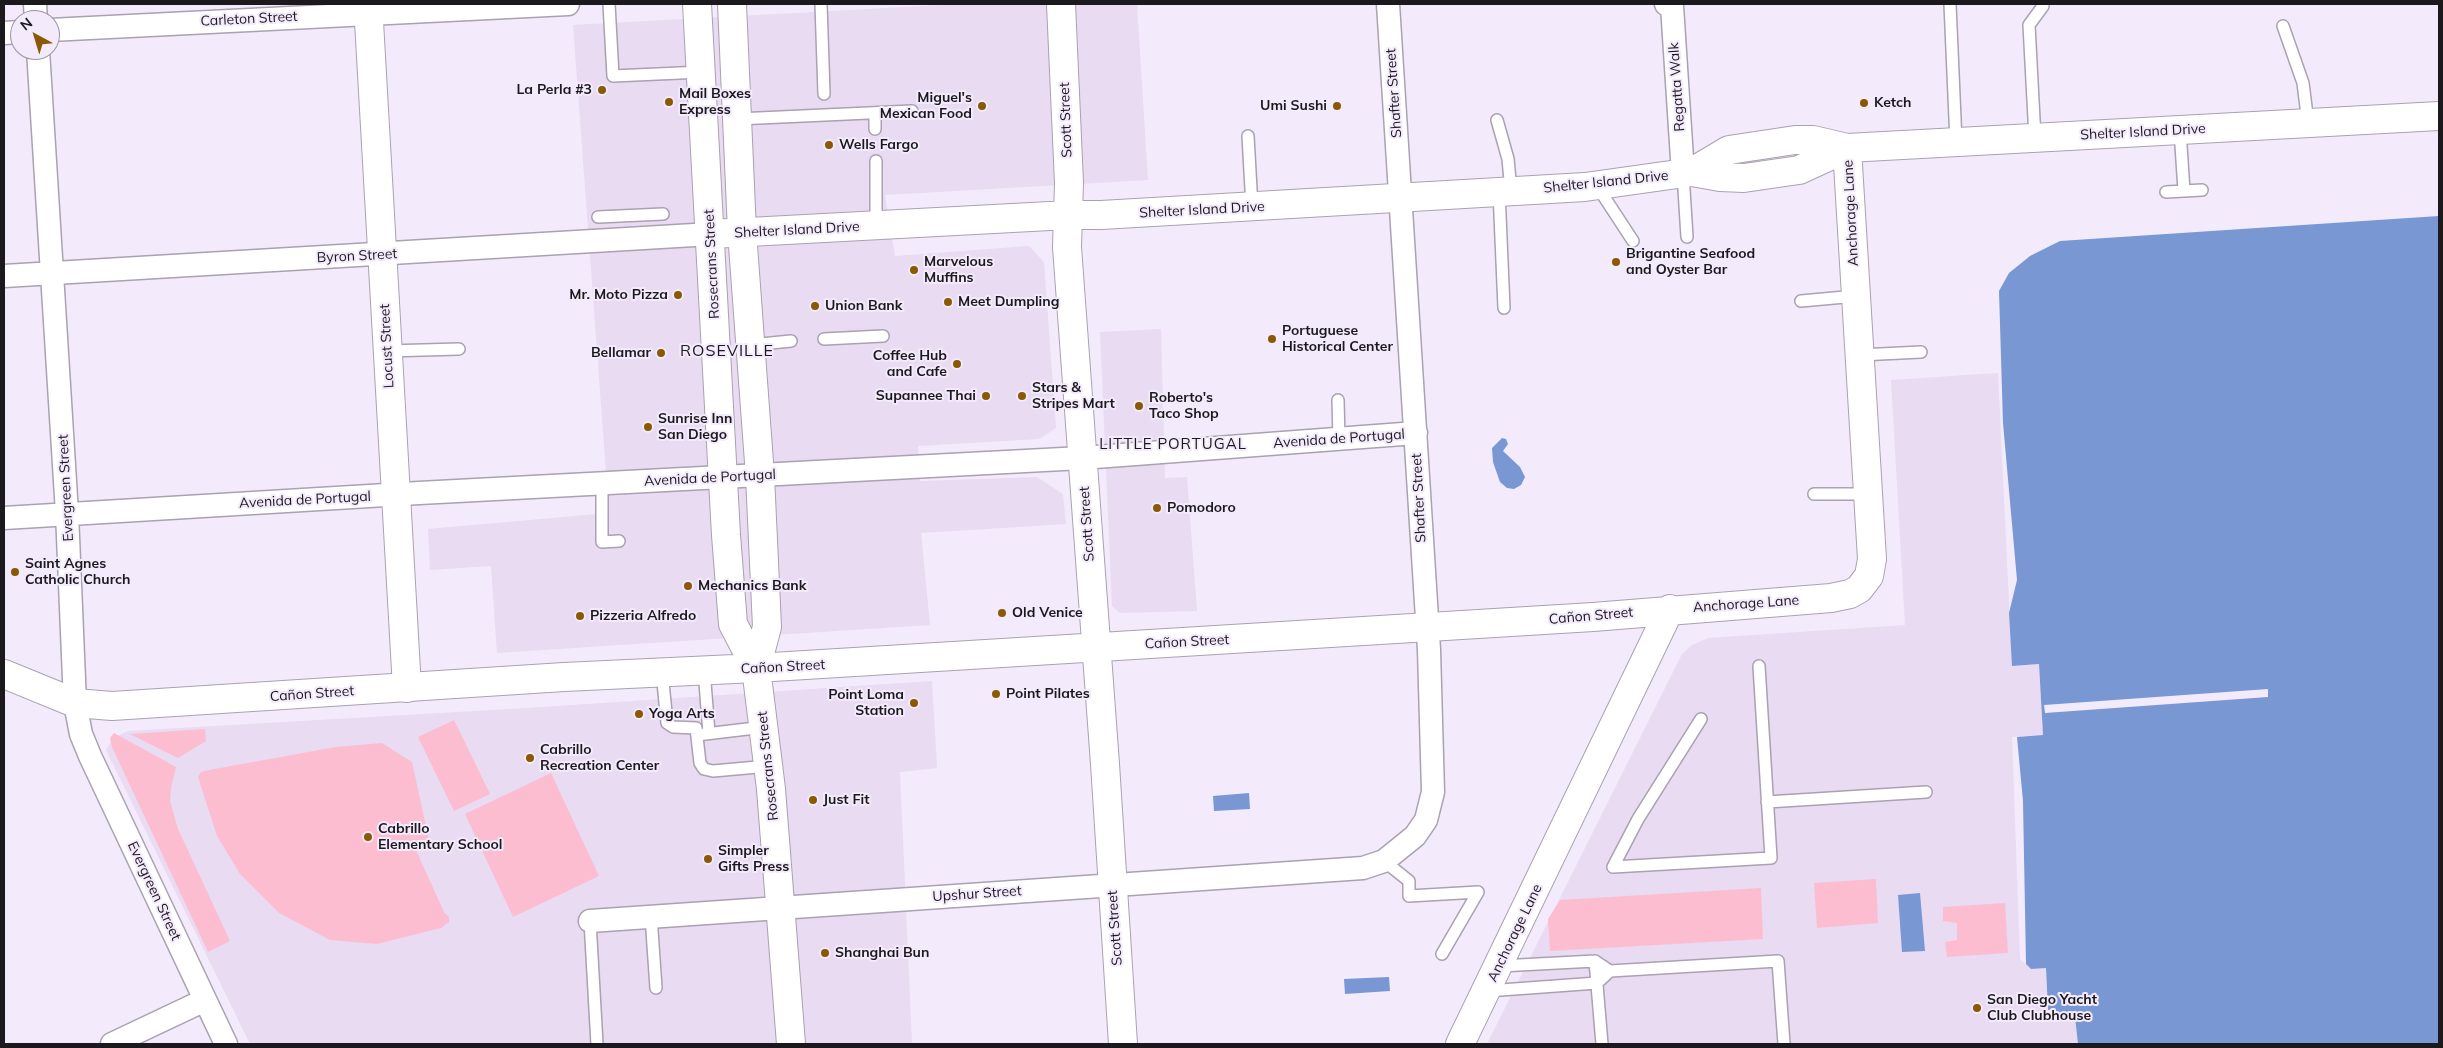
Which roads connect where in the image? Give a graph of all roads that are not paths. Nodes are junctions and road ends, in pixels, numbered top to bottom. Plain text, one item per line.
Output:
1 (568, 4) edge
2 (609, 4) edge
3 (697, 4) edge
4 (732, 4) edge
5 (821, 4) edge
6 (1061, 4) edge
7 (1388, 4) edge
8 (1666, 4) edge
9 (1950, 4) edge
10 (498, 6) edge
11 (2043, 6) dead end
12 (368, 8) edge
13 (2283, 26) dead end
14 (60, 29) edge
15 (39, 60) edge
16 (702, 72) junction
17 (824, 94) dead end
18 (912, 111) dead end
19 (875, 113) junction
20 (2439, 116) edge
21 (737, 119) junction
22 (1497, 120) dead end
23 (2308, 123) junction
24 (875, 129) dead end
25 (2180, 130) junction
26 (1248, 136) dead end
27 (2035, 138) junction
28 (1956, 142) junction
29 (1848, 148) junction
30 (876, 161) dead end
31 (1688, 173) junction
32 (1597, 186) junction
33 (2202, 190) dead end
34 (2184, 191) junction
35 (1505, 192) junction
36 (2166, 192) dead end
37 (1400, 198) junction
38 (1252, 207) junction
39 (663, 214) dead end
40 (637, 215) junction
41 (1069, 215) junction
42 (598, 217) dead end
43 (876, 226) junction
44 (742, 232) junction
45 (710, 234) junction
46 (1687, 237) dead end
47 (637, 239) junction
48 (1633, 241) dead end
49 (383, 255) junction
50 (52, 273) junction
51 (4, 276) edge
52 (1856, 296) junction
53 (1801, 301) dead end
54 (1504, 308) dead end
55 (883, 336) dead end
56 (824, 339) dead end
57 (791, 341) dead end
58 (750, 345) junction
59 (459, 349) dead end
60 (387, 351) junction
61 (1921, 352) dead end
62 (1860, 354) junction
63 (1338, 400) dead end
64 (1416, 433) junction
65 (1339, 440) junction
66 (1082, 458) junction
67 (760, 476) junction
68 (724, 478) junction
69 (602, 484) junction
70 (1814, 494) dead end
71 (1868, 494) junction
72 (396, 495) junction
73 (67, 513) junction
74 (4, 518) edge
75 (619, 541) dead end
76 (1670, 609) junction
77 (1427, 628) junction
78 (1095, 648) junction
79 (1759, 666) dead end
80 (756, 668) junction
81 (704, 670) junction
82 (662, 672) junction
83 (4, 674) edge
84 (407, 688) junction
85 (75, 703) junction
86 (706, 703) junction
87 (694, 704) dead end
88 (707, 715) junction
89 (695, 716) dead end
90 (1701, 719) dead end
91 (764, 727) junction
92 (703, 734) junction
93 (768, 766) junction
94 (1926, 792) dead end
95 (1767, 802) junction
96 (1374, 864) junction
97 (1112, 885) junction
98 (782, 908) junction
99 (651, 916) junction
100 (590, 920) joint
101 (1442, 954) dead end
102 (1595, 960) junction
103 (1499, 966) junction
104 (1610, 971) junction
105 (1597, 983) junction
106 (656, 988) dead end
107 (1487, 991) junction
108 (205, 1000) junction
109 (112, 1044) edge
110 (226, 1044) edge
111 (597, 1044) edge
112 (791, 1044) edge
113 (1123, 1044) edge
114 (1460, 1044) edge
115 (1602, 1044) edge
116 (1784, 1044) edge

1 - 10 street, Carleton Street
2 - 16 lane
3 - 16 main road, Rosecrans Street
4 - 21 main road, Rosecrans Street
5 - 17 lane
6 - 41 main road, Scott Street
7 - 37 street, Shafter Street
8 - 31 street, Regatta Walk
9 - 28 lane
10 - 12 street, Carleton Street
11 - 27 lane
12 - 14 street, Carleton Street
12 - 49 main road, Locust Street
13 - 23 lane
15 - 50 street, Evergreen Street
16 - 45 main road, Rosecrans Street
18 - 19 lane
19 - 21 lane
19 - 24 lane
20 - 23 main road, Shelter Island Drive
21 - 44 main road, Rosecrans Street
22 - 35 lane
23 - 25 main road, Shelter Island Drive
25 - 27 main road, Shelter Island Drive
25 - 34 lane
26 - 38 lane
27 - 28 main road, Shelter Island Drive
28 - 29 main road, Shelter Island Drive
29 - 31 main road, Shelter Island Drive
29 - 52 main road, Anchorage Lane
30 - 43 lane
31 - 32 main road, Shelter Island Drive
31 - 46 lane
32 - 35 main road, Shelter Island Drive
32 - 48 lane
33 - 34 lane
34 - 36 lane
35 - 37 main road, Shelter Island Drive
35 - 54 lane
37 - 38 main road, Shelter Island Drive
37 - 64 street, Shafter Street
38 - 41 main road, Shelter Island Drive
39 - 40 lane
40 - 42 lane
40 - 47 lane
41 - 43 main road, Shelter Island Drive
41 - 66 main road, Scott Street
43 - 44 main road, Shelter Island Drive
44 - 45 main road, Shelter Island Drive
44 - 58 main road, Rosecrans Street
45 - 47 street, Byron Street
45 - 68 main road, Rosecrans Street
47 - 49 street, Byron Street
49 - 50 street, Byron Street
49 - 60 main road, Locust Street
50 - 51 street, Byron Street
50 - 73 street, Evergreen Street
52 - 53 lane
52 - 62 main road, Anchorage Lane
55 - 56 lane
57 - 58 lane
58 - 67 main road, Rosecrans Street
59 - 60 lane
60 - 72 main road, Locust Street
61 - 62 lane
62 - 71 main road, Anchorage Lane
63 - 65 lane
64 - 65 street, Avenida de Portugal
64 - 77 street, Shafter Street
65 - 66 street, Avenida de Portugal
66 - 67 street, Avenida de Portugal
66 - 78 main road, Scott Street
67 - 68 street, Avenida de Portugal
67 - 80 main road, Rosecrans Street
68 - 69 street, Avenida de Portugal
68 - 80 main road, Rosecrans Street
69 - 72 street, Avenida de Portugal
69 - 75 lane
70 - 71 lane
71 - 76 main road, Anchorage Lane
72 - 73 street, Avenida de Portugal
72 - 84 main road, Locust Street
73 - 74 street, Avenida de Portugal
73 - 85 street, Evergreen Street
76 - 77 main road, Cañon Street
76 - 103 main road, Anchorage Lane
77 - 78 main road, Cañon Street
77 - 96 street, Shafter Street
78 - 80 main road, Cañon Street
78 - 97 main road, Scott Street
79 - 95 lane
80 - 81 main road, Cañon Street
80 - 91 main road, Rosecrans Street
81 - 82 main road, Cañon Street
81 - 86 lane
82 - 84 main road, Cañon Street
82 - 92 lane
83 - 85 main road, Cañon Street
84 - 85 main road, Cañon Street
85 - 108 street, Evergreen Street
86 - 87 lane
86 - 88 lane
88 - 89 lane
88 - 92 lane
90 - 95 lane
91 - 92 lane
91 - 93 main road, Rosecrans Street
92 - 93 lane
93 - 98 main road, Rosecrans Street
94 - 95 lane
96 - 97 street, Upshur Street
96 - 101 lane
97 - 98 street, Upshur Street
97 - 113 main road, Scott Street
98 - 99 street, Upshur Street
98 - 112 main road, Rosecrans Street
99 - 100 street, Upshur Street
99 - 106 lane
100 - 111 lane
102 - 103 lane
102 - 104 lane
102 - 105 lane
103 - 107 main road, Anchorage Lane
104 - 105 lane
104 - 116 lane
105 - 107 lane
105 - 115 lane
107 - 114 main road, Anchorage Lane
108 - 109 street
108 - 110 street, Evergreen Street

